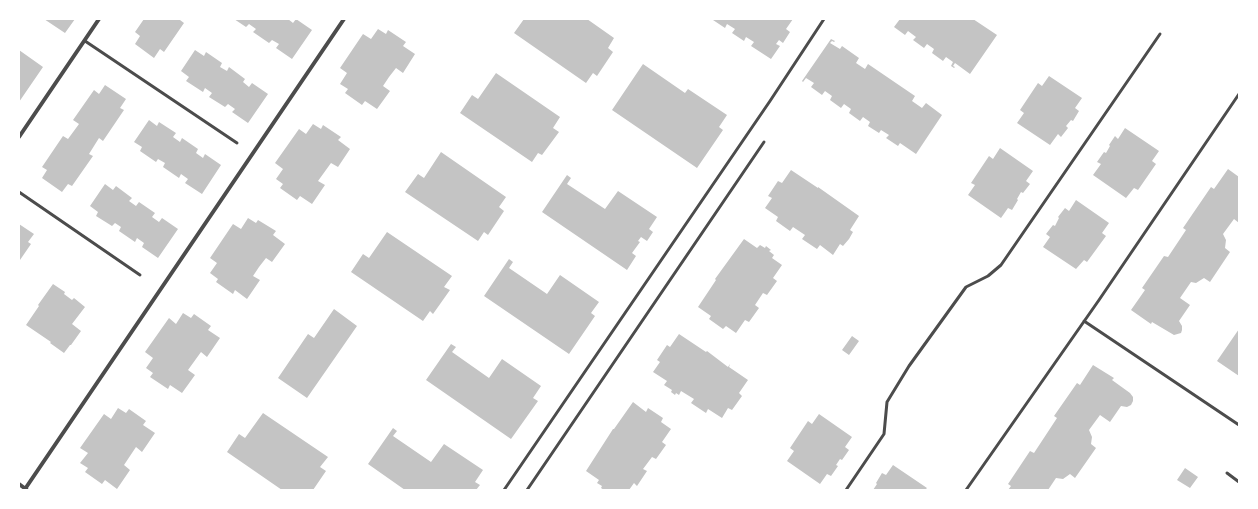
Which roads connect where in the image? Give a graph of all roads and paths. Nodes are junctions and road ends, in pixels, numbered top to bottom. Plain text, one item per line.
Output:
1 (99, 19) edge
2 (344, 19) edge
3 (824, 19) edge
4 (1160, 34) dead end
5 (84, 41) junction
6 (1239, 94) edge
7 (19, 136) edge
8 (764, 142) dead end
9 (237, 143) dead end
10 (19, 192) edge
11 (140, 275) dead end
12 (1084, 321) junction
13 (1239, 425) edge
14 (1227, 473) dead end
15 (1239, 482) edge
16 (19, 484) edge
17 (26, 489) edge
18 (504, 490) edge
19 (527, 490) edge
20 (846, 490) edge
21 (966, 490) edge

1 - 5 street
2 - 17 street
3 - 18 lane
4 - 20 lane
5 - 7 street
5 - 9 lane
6 - 12 lane
8 - 19 lane
10 - 11 lane
12 - 13 lane
12 - 21 lane
14 - 15 lane
16 - 17 street

